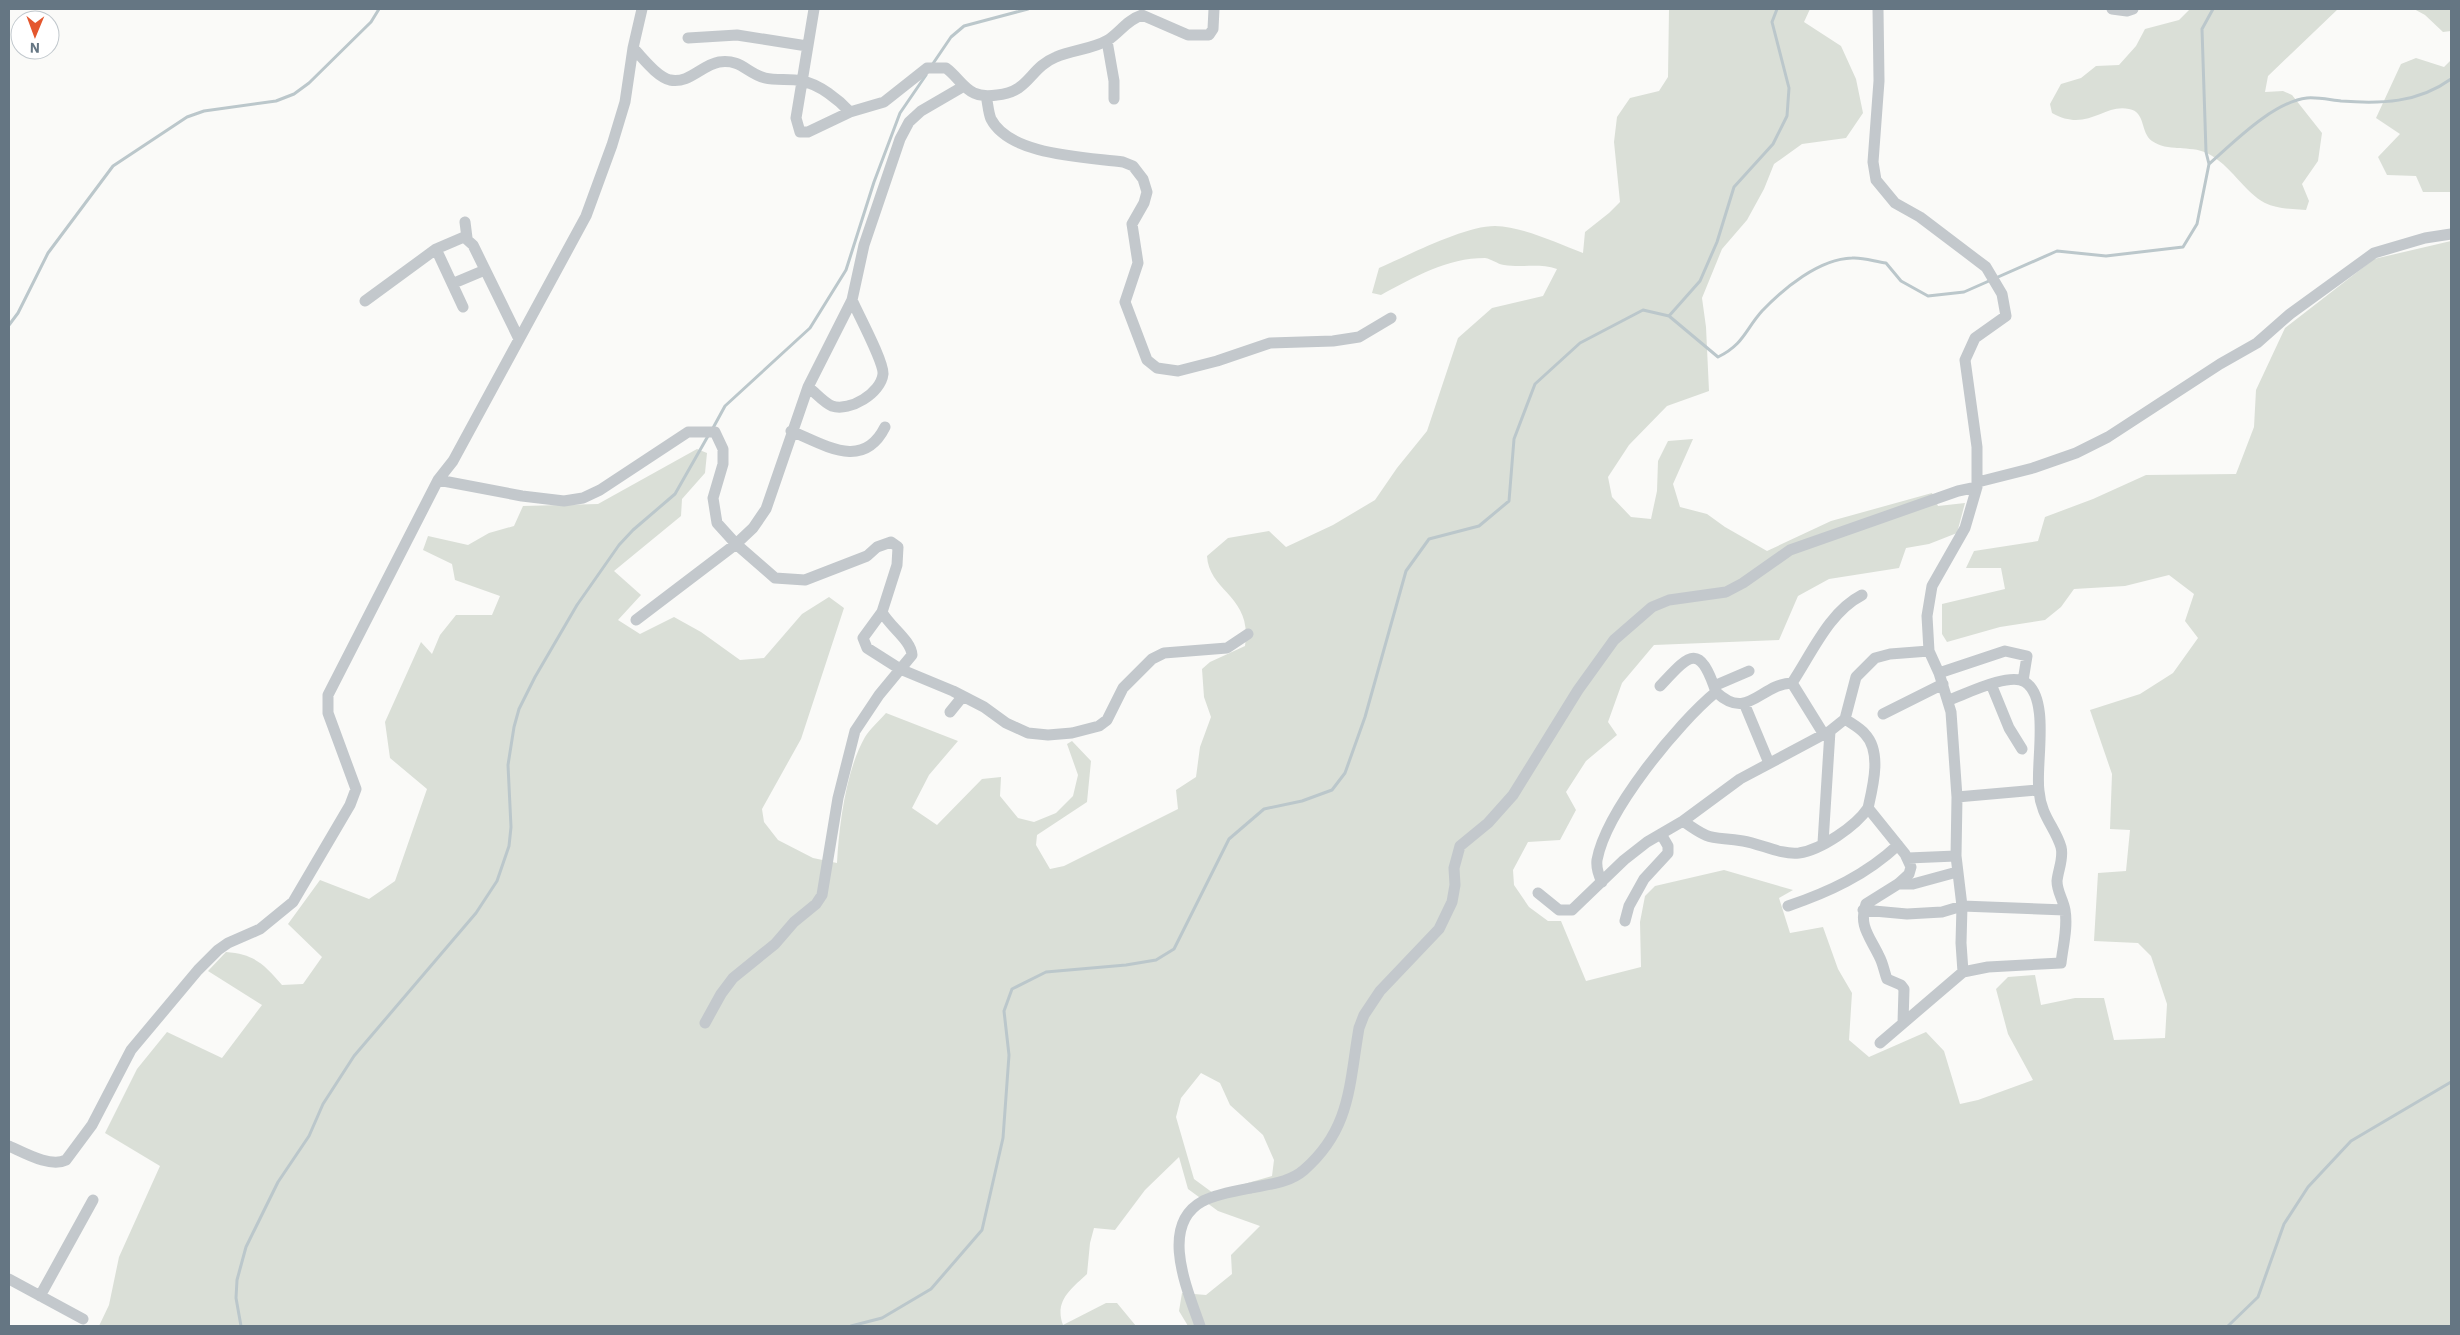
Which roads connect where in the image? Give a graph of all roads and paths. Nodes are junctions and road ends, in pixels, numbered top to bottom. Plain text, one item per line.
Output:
1 (642, 9) edge
2 (814, 9) edge
3 (1214, 9) edge
4 (1878, 9) edge
5 (2112, 9) edge
6 (2133, 9) edge
7 (688, 38) dead end
8 (1107, 41) junction
9 (807, 46) junction
10 (632, 48) junction
11 (802, 81) junction
12 (964, 86) junction
13 (986, 96) junction
14 (1114, 99) dead end
15 (850, 112) junction
16 (465, 222) dead end
17 (2451, 234) edge
18 (467, 238) junction
19 (436, 249) junction
20 (484, 270) junction
21 (454, 283) junction
22 (852, 300) junction
23 (365, 301) dead end
24 (463, 307) dead end
25 (1391, 318) dead end
26 (519, 339) junction
27 (808, 387) junction
28 (884, 427) dead end
29 (791, 431) junction
30 (438, 480) junction
31 (1978, 484) junction
32 (736, 544) junction
33 (1862, 595) dead end
34 (882, 612) junction
35 (636, 620) dead end
36 (1248, 634) dead end
37 (1930, 651) junction
38 (900, 669) junction
39 (1749, 671) dead end
40 (1941, 679) junction
41 (2023, 681) junction
42 (1792, 683) junction
43 (1991, 684) junction
44 (1660, 686) dead end
45 (1715, 689) junction
46 (963, 696) junction
47 (1949, 700) junction
48 (1744, 703) junction
49 (950, 712) dead end
50 (1883, 714) dead end
51 (1846, 719) junction
52 (1827, 732) junction
53 (2022, 749) dead end
54 (1769, 763) junction
55 (2038, 790) junction
56 (1957, 797) junction
57 (1868, 808) junction
58 (1683, 821) junction
59 (1662, 834) junction
60 (1822, 843) junction
61 (1898, 846) junction
62 (1956, 856) junction
63 (1908, 858) junction
64 (1957, 872) junction
65 (1602, 882) junction
66 (1898, 884) junction
67 (1538, 893) dead end
68 (1788, 906) dead end
69 (1962, 906) junction
70 (1863, 910) junction
71 (2065, 910) junction
72 (1625, 921) dead end
73 (1963, 972) junction
74 (705, 1023) dead end
75 (1903, 1023) junction
76 (1880, 1043) dead end
77 (9, 1146) edge
78 (93, 1200) dead end
79 (9, 1279) edge
80 (40, 1296) junction
81 (83, 1318) dead end
82 (1200, 1326) edge

1 - 10 street
2 - 9 street
3 - 8 street
4 - 31 street
5 - 6 street
7 - 9 street
8 - 13 street
8 - 14 street
9 - 11 street
10 - 11 street
10 - 26 street
11 - 15 street
11 - 15 street
12 - 13 street
12 - 15 street
12 - 22 street
13 - 25 street
16 - 18 street
17 - 31 street
18 - 19 street
18 - 20 street
19 - 21 street
19 - 23 street
20 - 21 street
20 - 26 street
21 - 24 street
22 - 27 street
22 - 27 street
26 - 30 street
27 - 29 street
28 - 29 street
29 - 32 street
30 - 32 street
30 - 77 street
31 - 37 street
31 - 82 street
32 - 34 street
32 - 35 street
33 - 42 street
34 - 38 street
34 - 38 street
36 - 46 street
37 - 40 street
37 - 51 street
38 - 46 street
38 - 74 street
39 - 45 street
40 - 41 street
40 - 47 street
40 - 50 street
41 - 43 street
41 - 55 street
42 - 48 street
42 - 52 street
43 - 47 street
43 - 53 street
44 - 45 street
45 - 48 street
45 - 65 street
46 - 49 street
47 - 56 street
48 - 54 street
51 - 52 street
51 - 57 street
52 - 54 street
52 - 60 street
54 - 58 street
55 - 56 street
55 - 71 street
56 - 62 street
57 - 60 street
57 - 61 street
58 - 59 street
58 - 60 street
59 - 65 street
59 - 72 street
61 - 63 street
61 - 68 street
62 - 63 street
62 - 64 street
63 - 66 street
64 - 66 street
64 - 69 street
65 - 67 street
66 - 70 street
69 - 70 street
69 - 71 street
69 - 73 street
70 - 75 street
71 - 73 street
73 - 75 street
75 - 76 street
78 - 80 street
79 - 80 street
80 - 81 street

